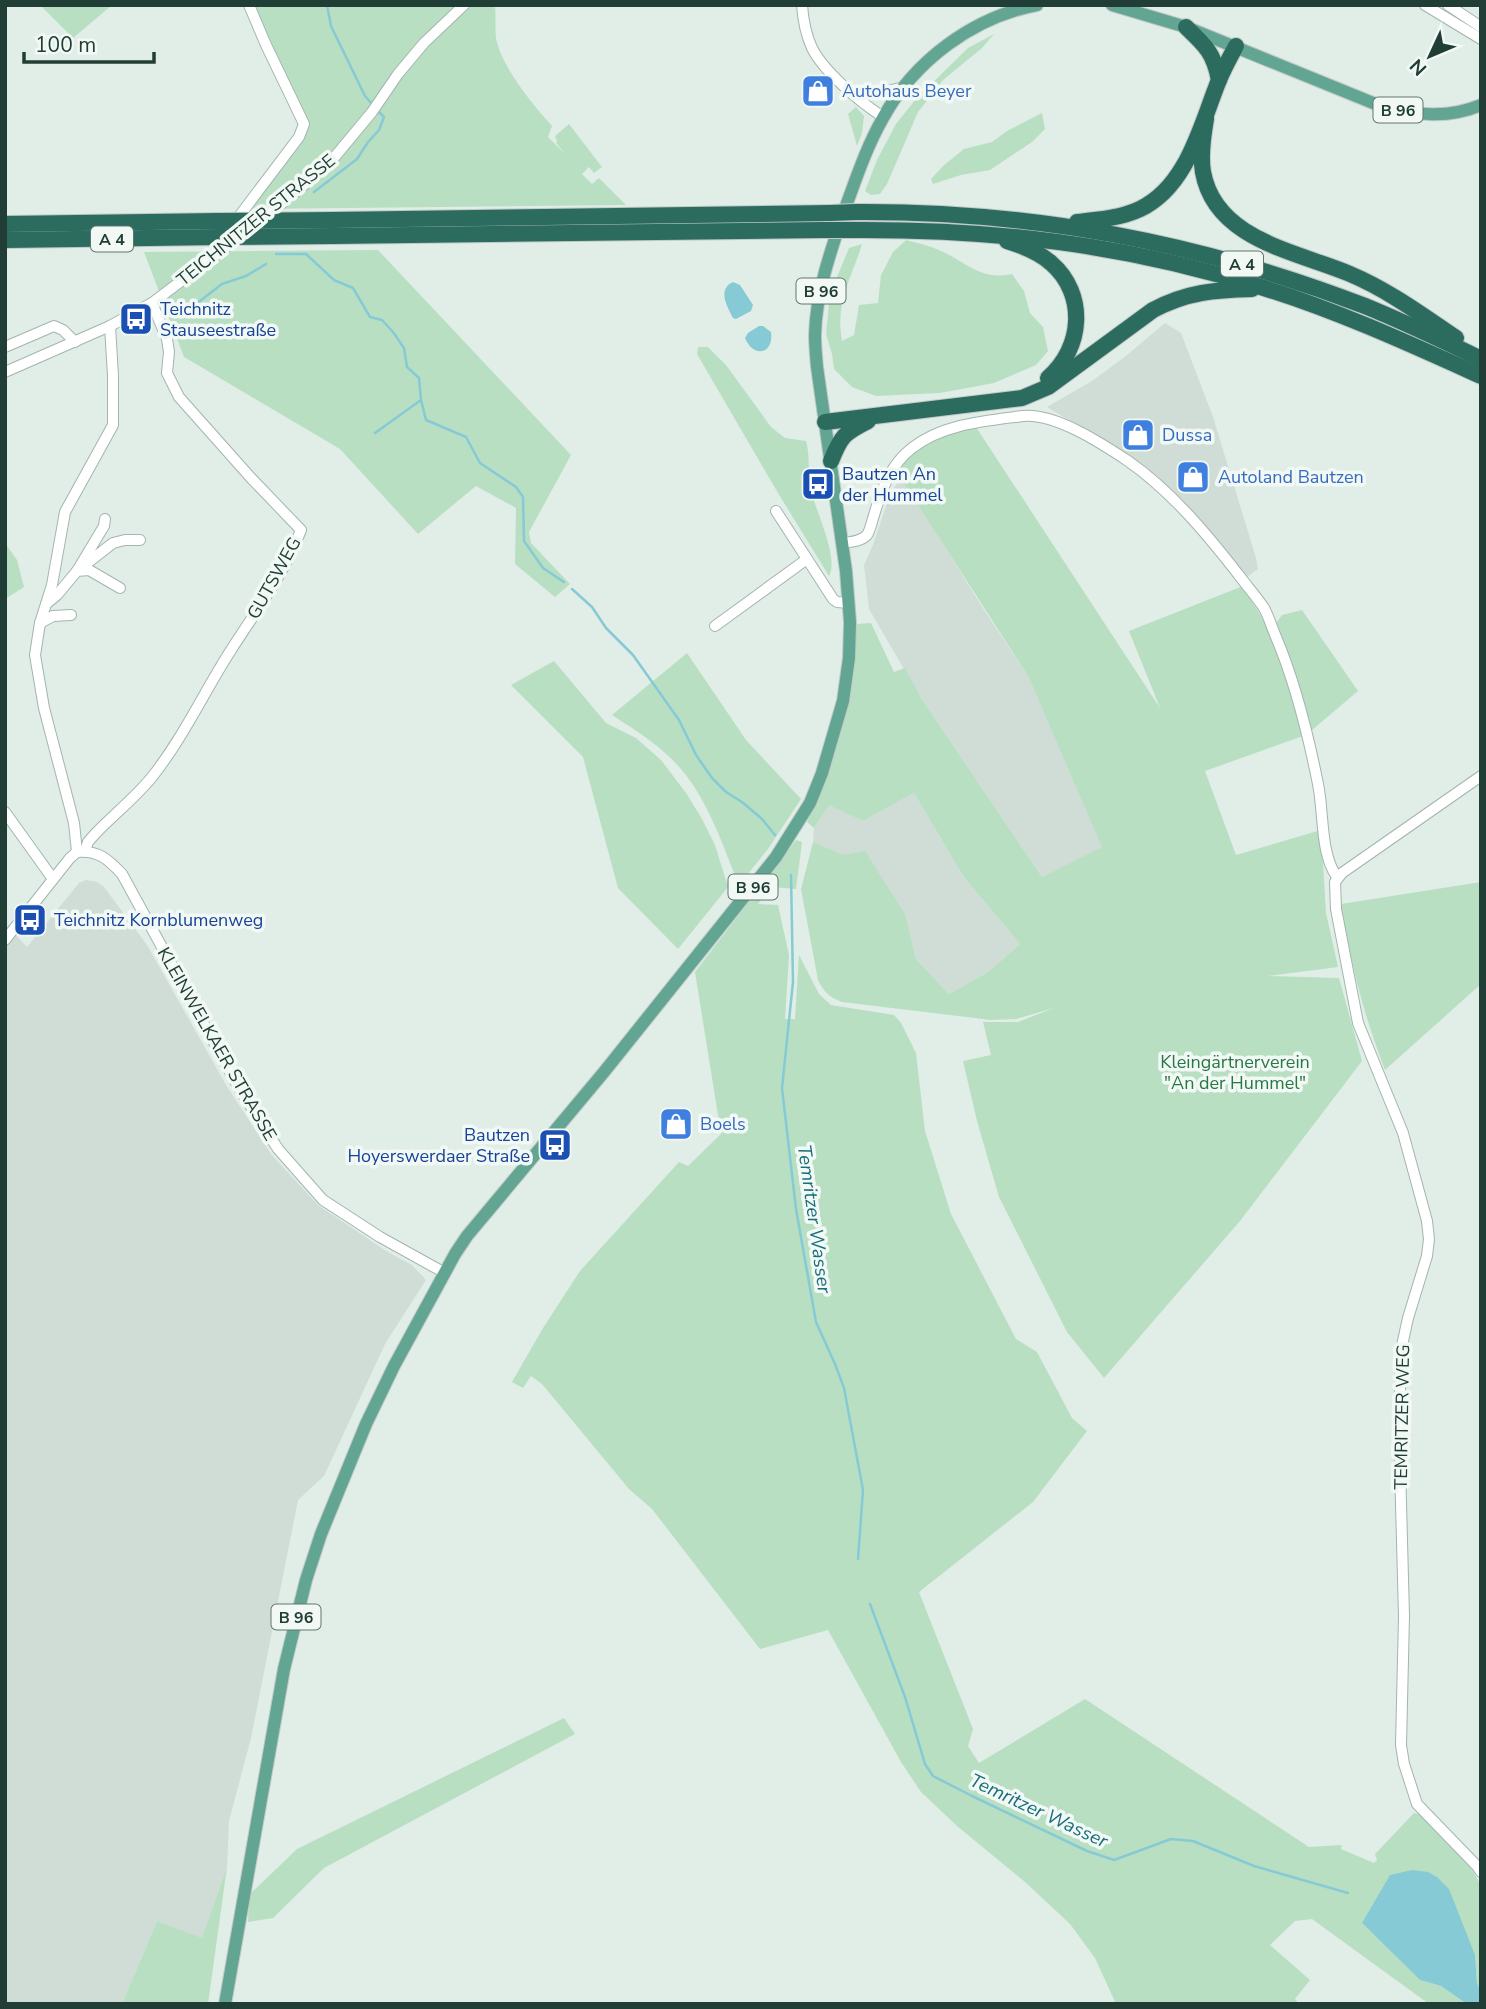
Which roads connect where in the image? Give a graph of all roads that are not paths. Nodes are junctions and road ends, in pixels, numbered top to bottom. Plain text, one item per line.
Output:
1 (249, 5) edge
2 (464, 5) edge
3 (802, 5) edge
4 (1037, 5) edge
5 (1112, 5) edge
6 (1425, 5) edge
7 (1448, 5) edge
8 (1186, 27) junction
9 (1481, 27) edge
10 (1481, 39) edge
11 (1236, 46) junction
12 (1219, 80) junction
13 (904, 87) junction
14 (856, 95) junction
15 (1481, 105) edge
16 (883, 117) junction
17 (1206, 119) junction
18 (5, 224) edge
19 (1061, 224) junction
20 (332, 228) junction
21 (219, 229) junction
22 (975, 232) junction
23 (5, 240) edge
24 (207, 263) junction
25 (1265, 288) junction
26 (152, 303) junction
27 (110, 326) junction
28 (75, 342) junction
29 (5, 347) edge
30 (1481, 358) edge
31 (5, 372) edge
32 (1481, 376) edge
33 (992, 401) junction
34 (876, 416) junction
35 (825, 422) junction
36 (831, 461) junction
37 (776, 511) dead end
38 (105, 519) dead end
39 (101, 532) junction
40 (140, 540) dead end
41 (842, 542) junction
42 (113, 543) junction
43 (807, 559) junction
44 (77, 570) junction
45 (120, 588) dead end
46 (849, 603) junction
47 (46, 604) junction
48 (71, 615) dead end
49 (40, 623) junction
50 (715, 626) dead end
51 (1481, 776) edge
52 (5, 811) edge
53 (81, 852) junction
54 (1337, 877) junction
55 (53, 879) junction
56 (5, 940) edge
57 (445, 1273) junction
58 (1481, 1872) edge
59 (225, 2004) edge

1 - 24 street
2 - 24 street, TEICHNITZER STRASSE
3 - 14 street
4 - 13 main road, B 96
5 - 8 main road, B 96
6 - 10 street
7 - 9 street
8 - 11 main road, B 96
8 - 12 highway
11 - 12 highway
11 - 15 main road, B 96
12 - 17 highway
13 - 14 street
13 - 16 main road, B 96
14 - 16 street
16 - 35 main road, B 96
17 - 19 highway
17 - 30 highway
18 - 21 highway, A 4
19 - 20 highway, A 4, bridge
19 - 30 highway, A 4
20 - 21 highway, A 4, bridge
20 - 22 highway, A 4, bridge
21 - 23 highway, A 4
22 - 25 highway, A 4
22 - 33 highway
24 - 26 street, TEICHNITZER STRASSE
25 - 32 highway, A 4
25 - 33 highway
26 - 27 street, TEICHNITZER STRASSE
26 - 53 street, GUTSWEG
27 - 28 street, TEICHNITZER STRASSE
27 - 47 street
28 - 29 street
28 - 31 street, TEICHNITZER STRASSE
33 - 34 highway
34 - 35 highway
34 - 36 highway
35 - 36 main road, B 96
36 - 41 main road, B 96
37 - 43 street
38 - 39 street
39 - 42 street
39 - 44 street
40 - 42 street
41 - 46 main road, B 96
41 - 54 street, TEMRITZER WEG
42 - 44 street
43 - 46 street
43 - 50 street
44 - 45 street
44 - 47 street
46 - 57 main road, B 96
47 - 49 street
48 - 49 street
49 - 53 street
51 - 54 street
52 - 55 street
53 - 55 street
53 - 57 street, KLEINWELKAER STRASSE
54 - 58 street, TEMRITZER WEG
55 - 56 street
57 - 59 main road, B 96

